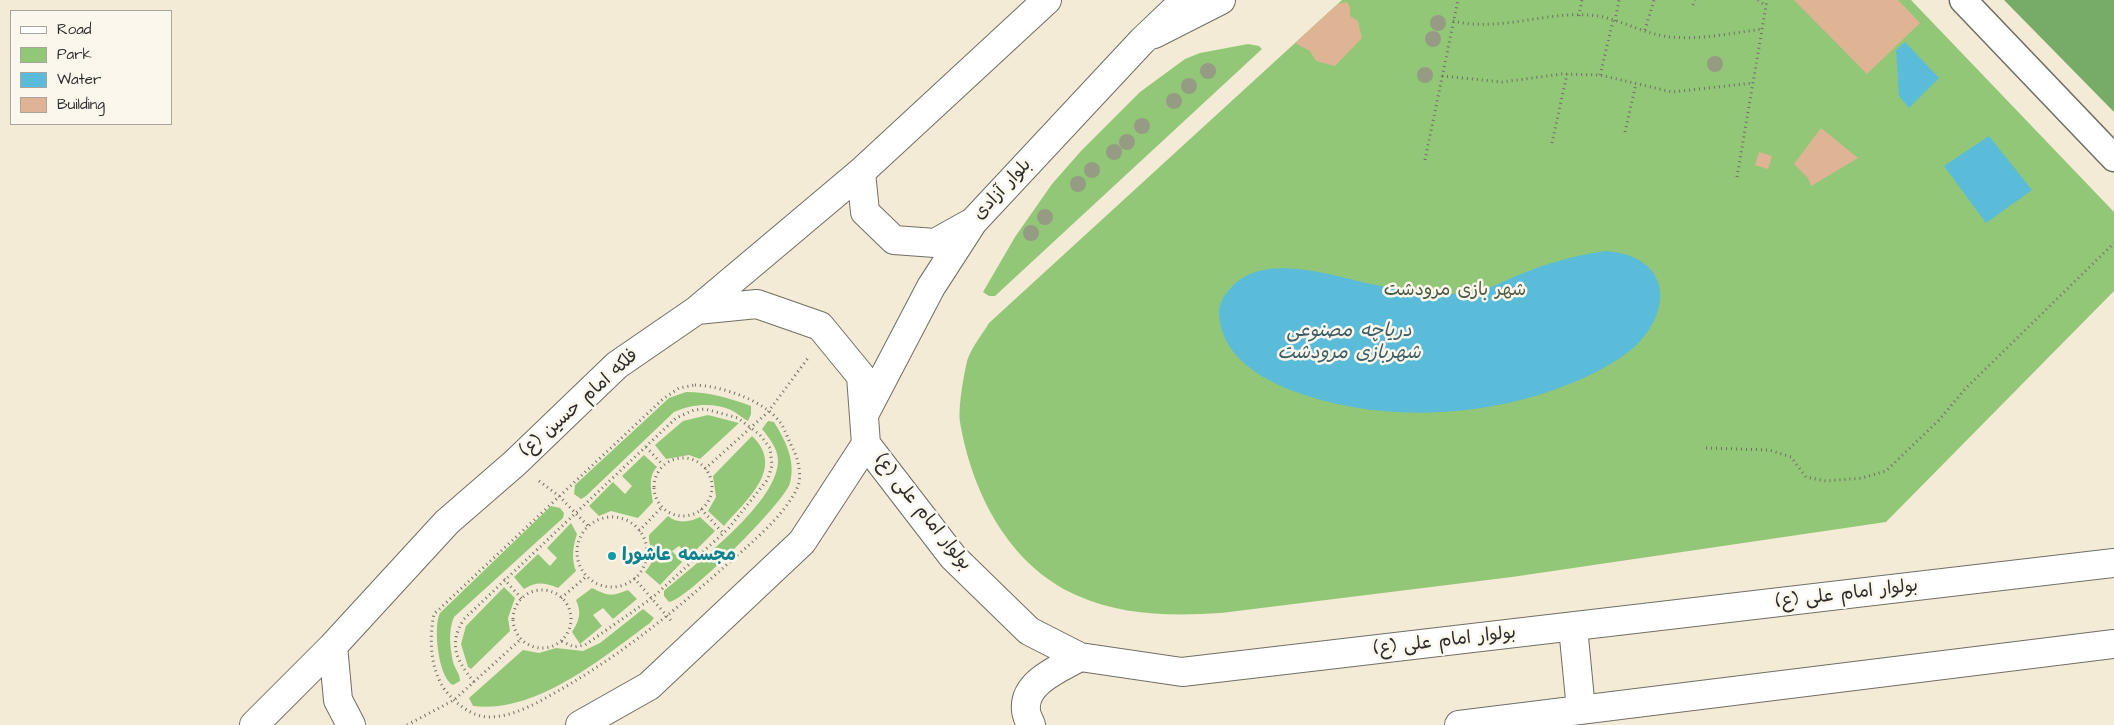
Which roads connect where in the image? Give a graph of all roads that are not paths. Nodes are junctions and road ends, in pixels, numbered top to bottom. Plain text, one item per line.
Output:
1 (1047, 0) edge
2 (1185, 0) edge
3 (1221, 0) edge
4 (1964, 0) edge
5 (1142, 41) junction
6 (2114, 158) edge
7 (861, 172) junction
8 (973, 222) junction
9 (697, 310) junction
10 (866, 413) junction
11 (866, 444) junction
12 (2114, 563) edge
13 (1573, 627) junction
14 (2114, 644) edge
15 (334, 646) junction
16 (1080, 657) junction
17 (1581, 710) junction
18 (254, 725) edge
19 (351, 725) edge
20 (580, 725) edge
21 (1031, 725) edge
22 (1460, 725) edge

1 - 7 main road
2 - 5 main road, بلوار آزادی
3 - 5 main road
4 - 6 street
5 - 8 main road, بلوار آزادی
7 - 8 main road
7 - 9 main road
8 - 10 main road, بلوار آزادی
9 - 10 main road, فلکه امام حسین (ع)
9 - 15 main road, فلکه امام حسین (ع)
10 - 11 main road, فلکه امام حسین (ع)
11 - 16 main road, بولوار امام علی (ع)
11 - 20 main road
12 - 13 main road, بولوار امام علی (ع)
13 - 16 main road, بولوار امام علی (ع)
13 - 17 main road
14 - 17 main road
15 - 18 main road, فلکه امام حسین (ع)
15 - 19 main road
16 - 21 main road
17 - 22 main road

